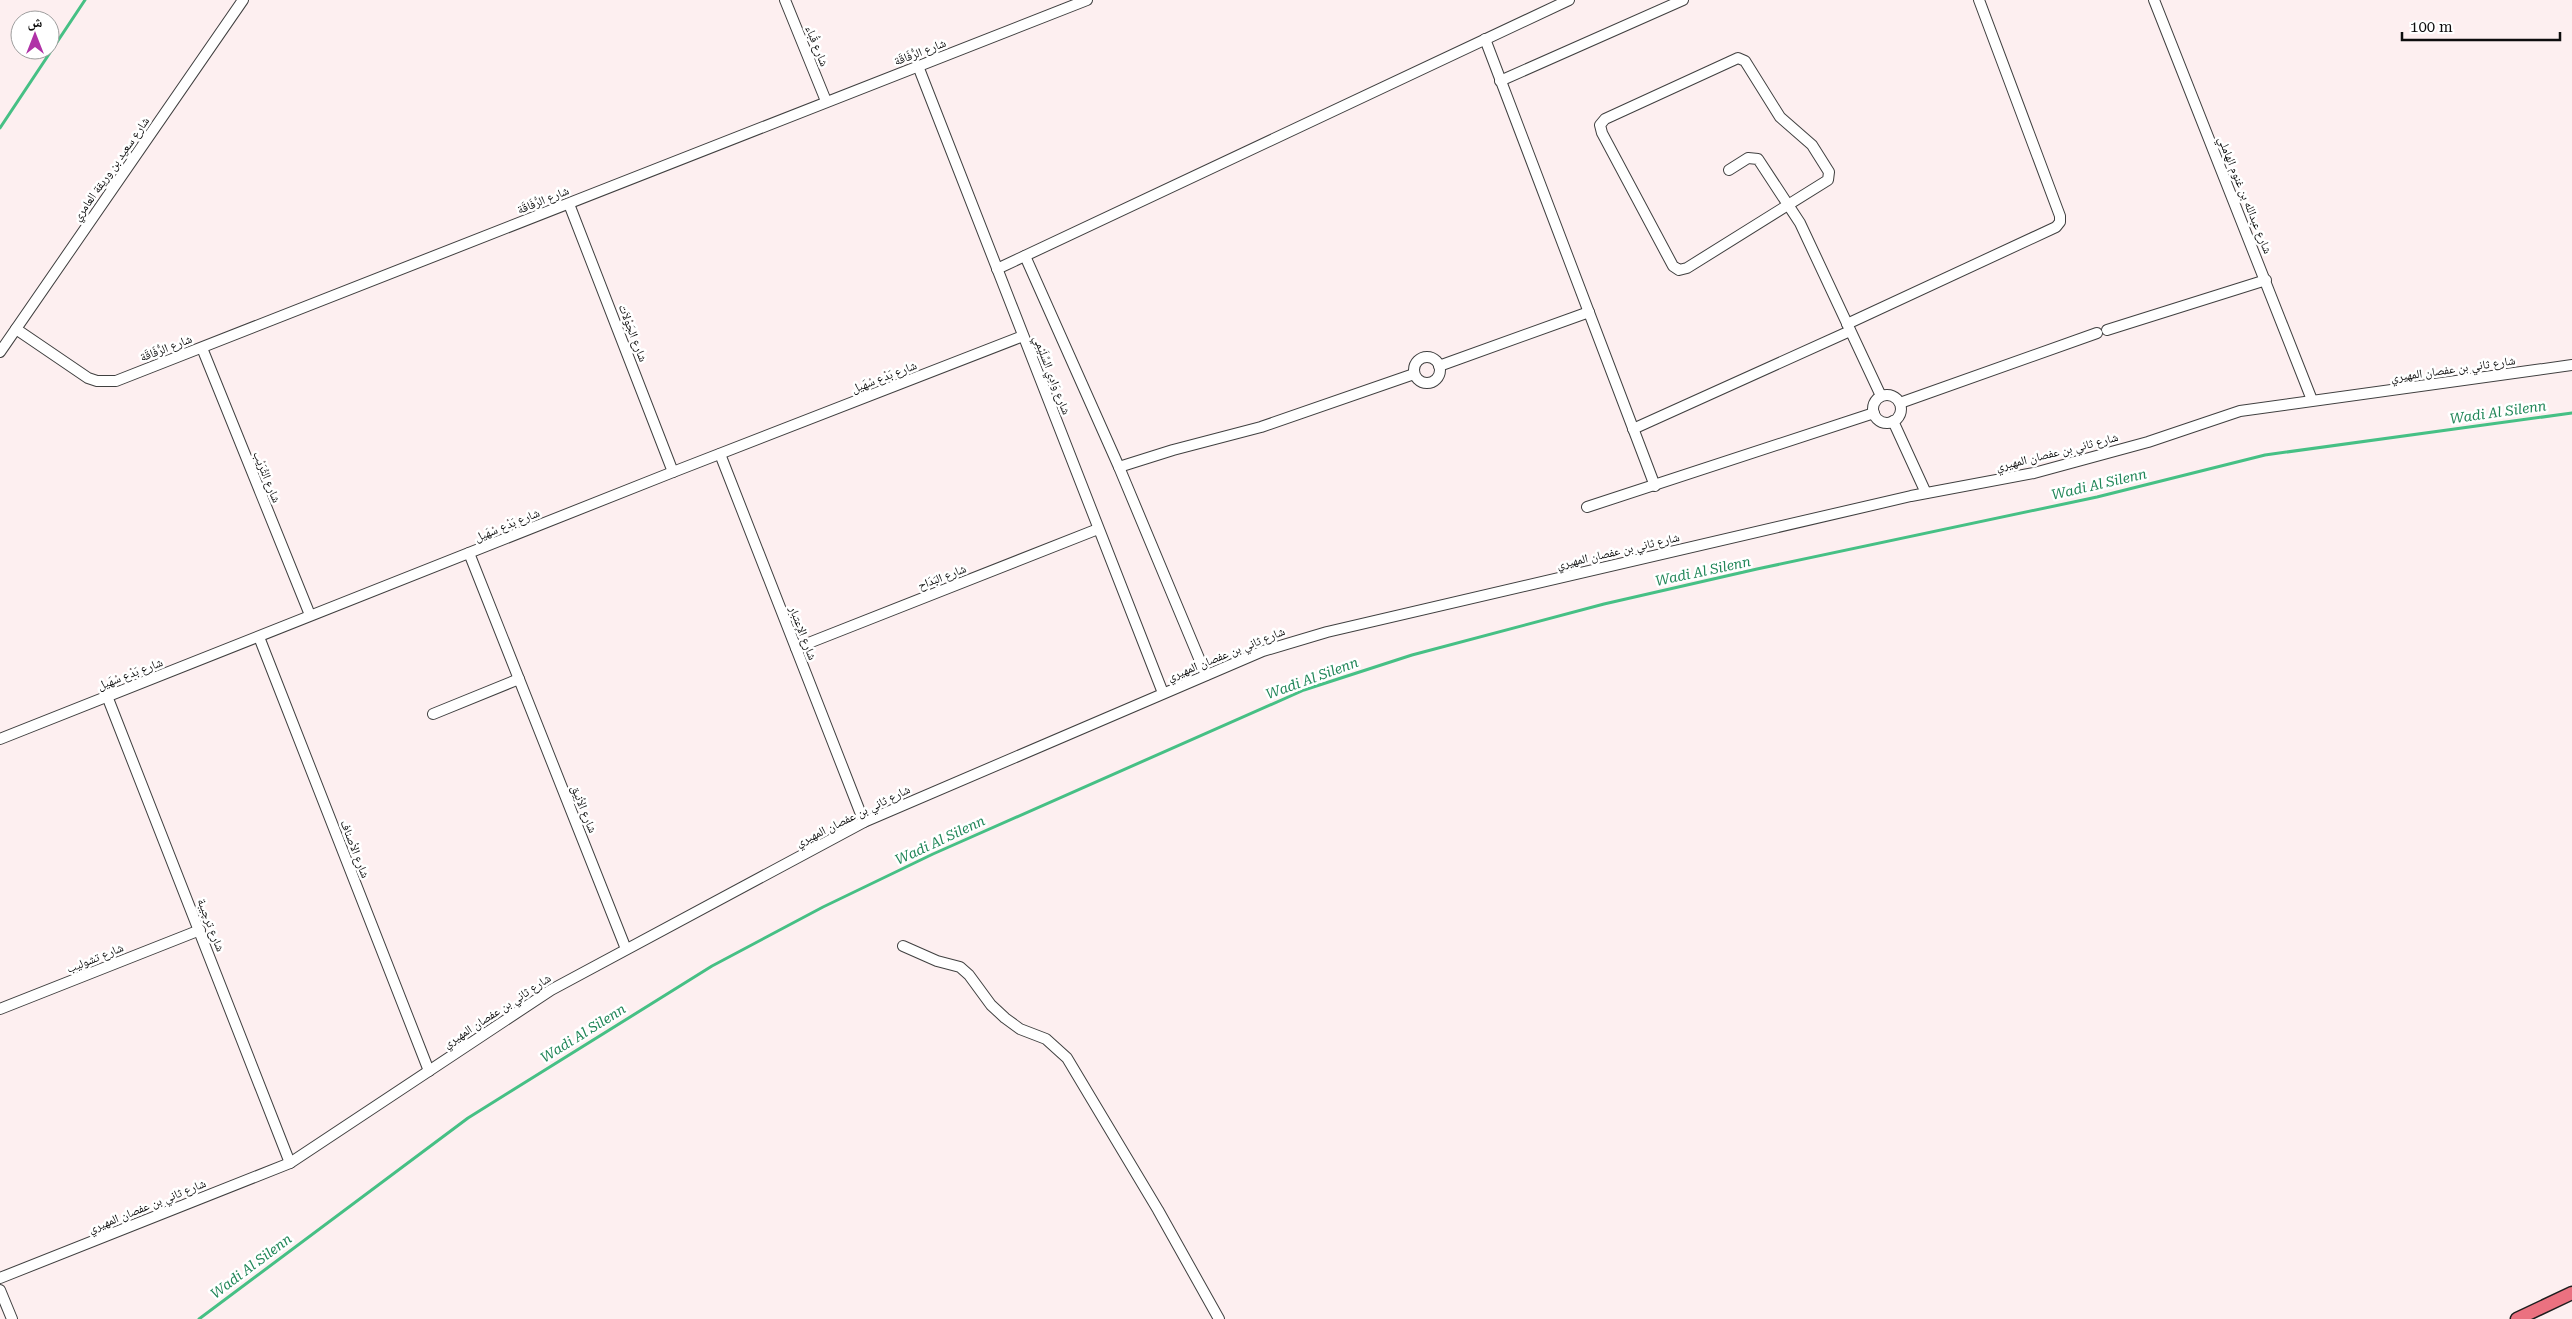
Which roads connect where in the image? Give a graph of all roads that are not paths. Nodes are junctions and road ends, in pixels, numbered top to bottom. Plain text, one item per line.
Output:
1 (243, 0) edge
2 (785, 0) edge
3 (1087, 0) edge
4 (1569, 0) edge
5 (1683, 0) edge
6 (1979, 0) edge
7 (2154, 0) edge
8 (1663, 4) edge
9 (1484, 39) junction
10 (918, 66) junction
11 (1500, 81) junction
12 (826, 101) junction
13 (1728, 170) dead end
14 (569, 204) junction
15 (1790, 205) junction
16 (1024, 256) junction
17 (997, 269) junction
18 (2266, 280) junction
19 (1589, 312) junction
20 (1848, 327) junction
21 (16, 329) junction
22 (1023, 336) junction
23 (202, 348) junction
24 (0, 352) edge
25 (2572, 365) edge
26 (1439, 366) junction
27 (1414, 374) junction
28 (1881, 396) junction
29 (2312, 400) junction
30 (1900, 404) junction
31 (1874, 413) junction
32 (1893, 421) junction
33 (1633, 428) junction
34 (720, 454) junction
35 (1119, 467) junction
36 (673, 472) junction
37 (1655, 486) junction
38 (1926, 493) junction
39 (1587, 507) dead end
40 (1098, 529) junction
41 (469, 553) junction
42 (310, 615) junction
43 (259, 637) junction
44 (796, 648) junction
45 (1206, 675) junction
46 (519, 679) junction
47 (1163, 693) junction
48 (107, 696) junction
49 (433, 714) dead end
50 (0, 739) edge
51 (864, 822) junction
52 (200, 930) junction
53 (902, 946) dead end
54 (626, 949) junction
55 (0, 1009) edge
56 (428, 1071) junction
57 (290, 1162) junction
58 (0, 1278) edge
59 (0, 1290) edge
60 (2572, 1293) edge
61 (12, 1319) edge
62 (1219, 1319) edge
63 (2517, 1319) edge

1 - 21 street, شارع سعيد بن وريقة العامري
2 - 12 street, شارع قُباء
3 - 10 street, شارع الرُّفَاقَة
4 - 9 street
5 - 8 street
6 - 20 street
7 - 18 street, شارع عبدالله بن غنوم الهاملي
8 - 11 street
9 - 11 street
9 - 16 street
10 - 12 street, شارع الرُّفَاقَة
10 - 17 street, شارع وَادِي السِّلَيْمِي
11 - 19 street
12 - 14 street, شارع الرُّفَاقَة
13 - 15 street
14 - 23 street, شارع الرُّفَاقَة
14 - 36 street, شارع الجَوْلاَت
15 - 15 street
15 - 20 street
16 - 17 street
16 - 35 street
17 - 22 street, شارع وَادِي السِّلَيْمِي
18 - 29 street, شارع عبدالله بن غنوم الهاملي
18 - 30 street
19 - 26 street
19 - 33 street
20 - 28 street
20 - 33 street
21 - 23 street, شارع الرُّفَاقَة
21 - 24 street, شارع سعيد بن وريقة العامري
22 - 34 street, شارع بَدْع سْهَيل
22 - 40 street, شارع وَادِي السِّلَيْمِي
23 - 42 street, شارع الثُرَيْب
25 - 29 street, شارع ثاني بن عفصان المهيري
26 - 27 street
26 - 27 street
27 - 35 street
28 - 30 street
28 - 31 street
29 - 38 street, شارع ثاني بن عفصان المهيري
30 - 32 street
31 - 32 street
31 - 37 street
32 - 38 street
33 - 37 street
34 - 36 street, شارع بَدْع سْهَيل
34 - 44 street, شارع الإعتبار
35 - 45 street
36 - 41 street, شارع بَدْع سْهَيل
37 - 39 street
38 - 45 street, شارع ثاني بن عفصان المهيري
40 - 44 street, شارع البَدَاح
40 - 47 street, شارع وَادِي السِّلَيْمِي
41 - 42 street, شارع بَدْع سْهَيل
41 - 46 street, شارع الأنِيق
42 - 43 street, شارع بَدْع سْهَيل
43 - 48 street, شارع بَدْع سْهَيل
43 - 56 street, شارع الأصناف
44 - 51 street, شارع الإعتبار
45 - 47 street, شارع ثاني بن عفصان المهيري
46 - 49 street
46 - 54 street, شارع الأنِيق
47 - 51 street, شارع ثاني بن عفصان المهيري
48 - 50 street, شارع بَدْع سْهَيل
48 - 52 street, شارع ترچيبة
51 - 54 street, شارع ثاني بن عفصان المهيري
52 - 55 street, شارع تشوليب
52 - 57 street, شارع ترچيبة
53 - 62 street
54 - 56 street, شارع ثاني بن عفصان المهيري
56 - 57 street, شارع ثاني بن عفصان المهيري
57 - 58 street, شارع ثاني بن عفصان المهيري
59 - 61 street
60 - 63 main road

